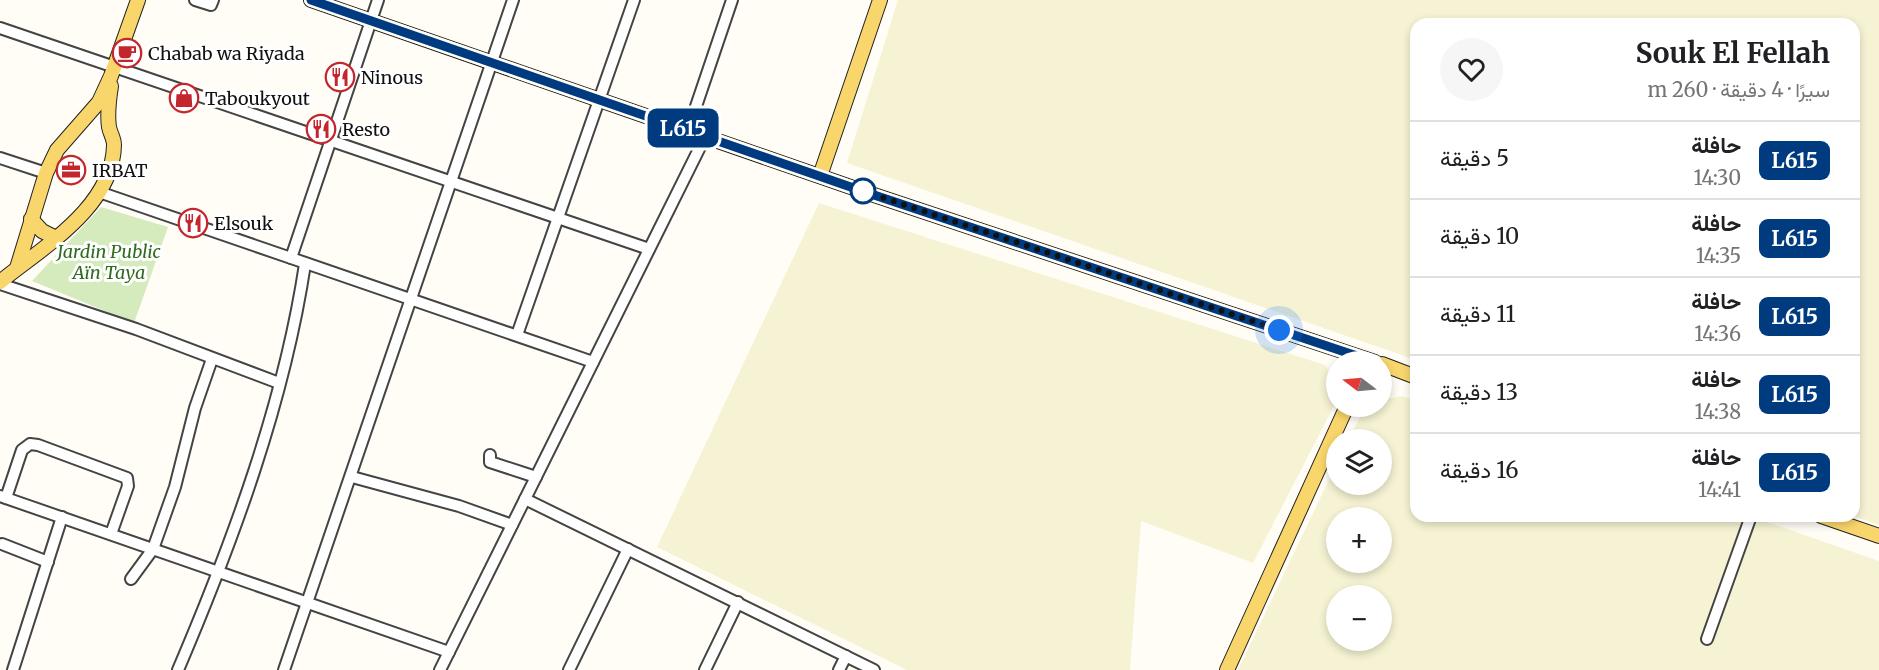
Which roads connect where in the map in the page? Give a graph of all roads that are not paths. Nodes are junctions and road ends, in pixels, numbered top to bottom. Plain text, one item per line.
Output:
1 (138, 0) edge
2 (195, 0) edge
3 (213, 0) edge
4 (311, 0) edge
5 (378, 0) edge
6 (513, 0) edge
7 (634, 0) edge
8 (732, 0) edge
9 (880, 0) edge
10 (371, 21) junction
11 (0, 28) edge
12 (491, 62) junction
13 (113, 71) junction
14 (600, 99) junction
15 (85, 118) junction
16 (109, 127) junction
17 (688, 130) junction
18 (706, 135) junction
19 (332, 140) junction
20 (0, 158) edge
21 (46, 173) junction
22 (820, 176) junction
23 (451, 180) junction
24 (99, 192) junction
25 (558, 217) junction
26 (31, 219) junction
27 (56, 238) junction
28 (649, 249) junction
29 (291, 258) junction
30 (305, 264) junction
31 (17, 268) junction
32 (0, 283) edge
33 (412, 300) junction
34 (517, 335) junction
35 (1340, 351) edge
36 (212, 359) junction
37 (593, 362) junction
38 (1392, 369) edge
39 (1410, 375) edge
40 (279, 383) junction
41 (1342, 417) edge
42 (490, 455) dead end
43 (352, 477) junction
44 (536, 477) junction
45 (3, 497) edge
46 (525, 499) junction
47 (62, 517) junction
48 (1749, 522) edge
49 (1838, 522) edge
50 (512, 525) junction
51 (111, 534) junction
52 (1879, 536) edge
53 (2, 544) dead end
54 (153, 549) junction
55 (628, 549) junction
56 (48, 562) junction
57 (216, 572) junction
58 (131, 579) dead end
59 (738, 602) junction
60 (308, 603) junction
61 (1707, 639) dead end
62 (449, 652) junction
63 (846, 656) junction
64 (13, 670) edge
65 (177, 670) edge
66 (284, 670) edge
67 (440, 670) edge
68 (569, 670) edge
69 (705, 670) edge
70 (839, 670) edge
71 (874, 670) edge
72 (1227, 670) edge

1 - 13 main road
2 - 3 street
4 - 10 main road
5 - 10 street
6 - 12 street
7 - 14 street
8 - 17 street
9 - 22 main road
10 - 12 main road
10 - 19 street
11 - 13 street
12 - 14 main road
12 - 23 street
13 - 15 main road
13 - 16 main road
13 - 19 street
14 - 17 main road
14 - 25 street
15 - 16 main road
15 - 21 main road
16 - 24 main road
17 - 18 main road
18 - 22 main road
18 - 28 street
19 - 23 street
19 - 29 street
20 - 21 street
21 - 26 main road
22 - 35 main road
23 - 25 street
23 - 33 street
24 - 27 main road
24 - 29 street
25 - 28 street
25 - 34 street
26 - 27 main road
26 - 31 main road
27 - 31 main road
28 - 37 street
29 - 30 street
30 - 33 street
30 - 40 street
31 - 32 main road
32 - 36 street
33 - 34 street
33 - 43 street
34 - 37 street
36 - 40 street
36 - 54 street
37 - 44 street
38 - 39 main road
40 - 57 street
41 - 72 main road
42 - 44 street
43 - 50 street
43 - 60 street
44 - 46 street
45 - 47 street
45 - 51 street
46 - 50 street
46 - 55 street
47 - 51 street
47 - 56 street
48 - 61 street
49 - 52 main road
50 - 62 street
51 - 54 street
53 - 56 street
54 - 57 street
54 - 58 street
55 - 59 street
55 - 68 street
56 - 64 street
57 - 60 street
57 - 65 street
59 - 63 street
59 - 69 street
60 - 62 street
60 - 66 street
62 - 67 street
63 - 70 street
63 - 71 street

